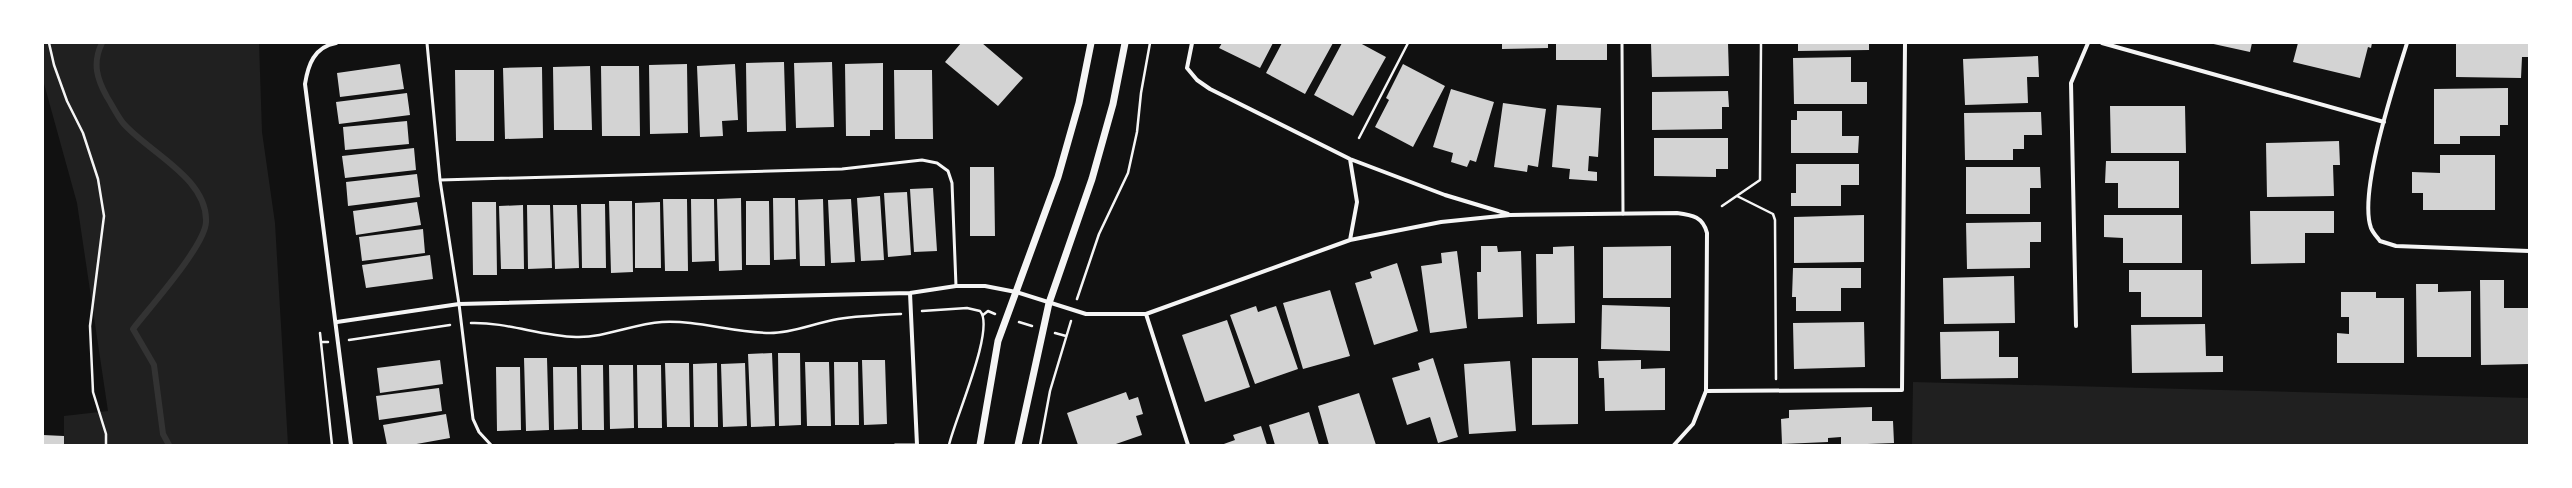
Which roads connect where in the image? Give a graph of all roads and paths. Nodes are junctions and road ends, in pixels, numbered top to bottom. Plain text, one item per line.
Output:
1 (50, 43) edge
2 (336, 43) edge
3 (427, 43) edge
4 (1091, 43) edge
5 (1125, 43) edge
6 (1150, 43) edge
7 (1192, 43) edge
8 (1408, 43) edge
9 (1622, 43) edge
10 (1760, 43) edge
11 (1905, 43) edge
12 (2088, 43) edge
13 (2102, 43) edge
14 (2407, 43) edge
15 (2384, 122) junction
16 (1360, 138) dead end
17 (1350, 159) junction
18 (440, 180) junction
19 (1737, 196) junction
20 (1722, 206) dead end
21 (1623, 214) junction
22 (1510, 215) junction
23 (1350, 240) junction
24 (2529, 251) edge
25 (956, 286) junction
26 (1016, 292) junction
27 (910, 293) junction
28 (1049, 303) junction
29 (459, 304) junction
30 (1074, 311) junction
31 (911, 313) junction
32 (983, 314) junction
33 (1146, 314) junction
34 (1007, 318) junction
35 (337, 322) junction
36 (461, 324) junction
37 (2076, 326) dead end
38 (1043, 330) junction
39 (320, 333) dead end
40 (1066, 336) junction
41 (339, 341) junction
42 (321, 342) junction
43 (1776, 390) junction
44 (1706, 391) junction
45 (106, 445) edge
46 (332, 445) edge
47 (351, 445) edge
48 (491, 445) edge
49 (895, 445) edge
50 (917, 445) edge
51 (949, 445) edge
52 (980, 445) edge
53 (1018, 445) edge
54 (1040, 445) edge
55 (1188, 445) edge
56 (1674, 445) edge

1 - 45 path
2 - 35 street
3 - 18 lane
4 - 26 street
5 - 28 street
6 - 30 path
7 - 17 street
8 - 16 path
9 - 21 lane
10 - 19 path
11 - 43 street
12 - 37 street
13 - 15 street
14 - 15 street
15 - 24 street
17 - 22 street
17 - 23 street
18 - 25 lane
18 - 29 lane
19 - 20 path
19 - 43 path
21 - 22 street
21 - 44 street
22 - 23 street
23 - 33 street
25 - 26 street
25 - 27 street
26 - 28 street
26 - 34 street
27 - 29 street
27 - 31 street
28 - 30 street
28 - 38 street
29 - 35 street
29 - 36 lane
30 - 33 street
30 - 40 path
31 - 32 path
31 - 36 path
31 - 50 street
32 - 34 path
32 - 51 path
33 - 55 street
34 - 38 path
34 - 52 street
35 - 41 street
36 - 41 path
36 - 48 lane
38 - 40 path
38 - 53 street
39 - 42 path
40 - 54 path
41 - 42 path
41 - 47 street
42 - 46 path
43 - 44 street
44 - 56 street
49 - 50 lane

